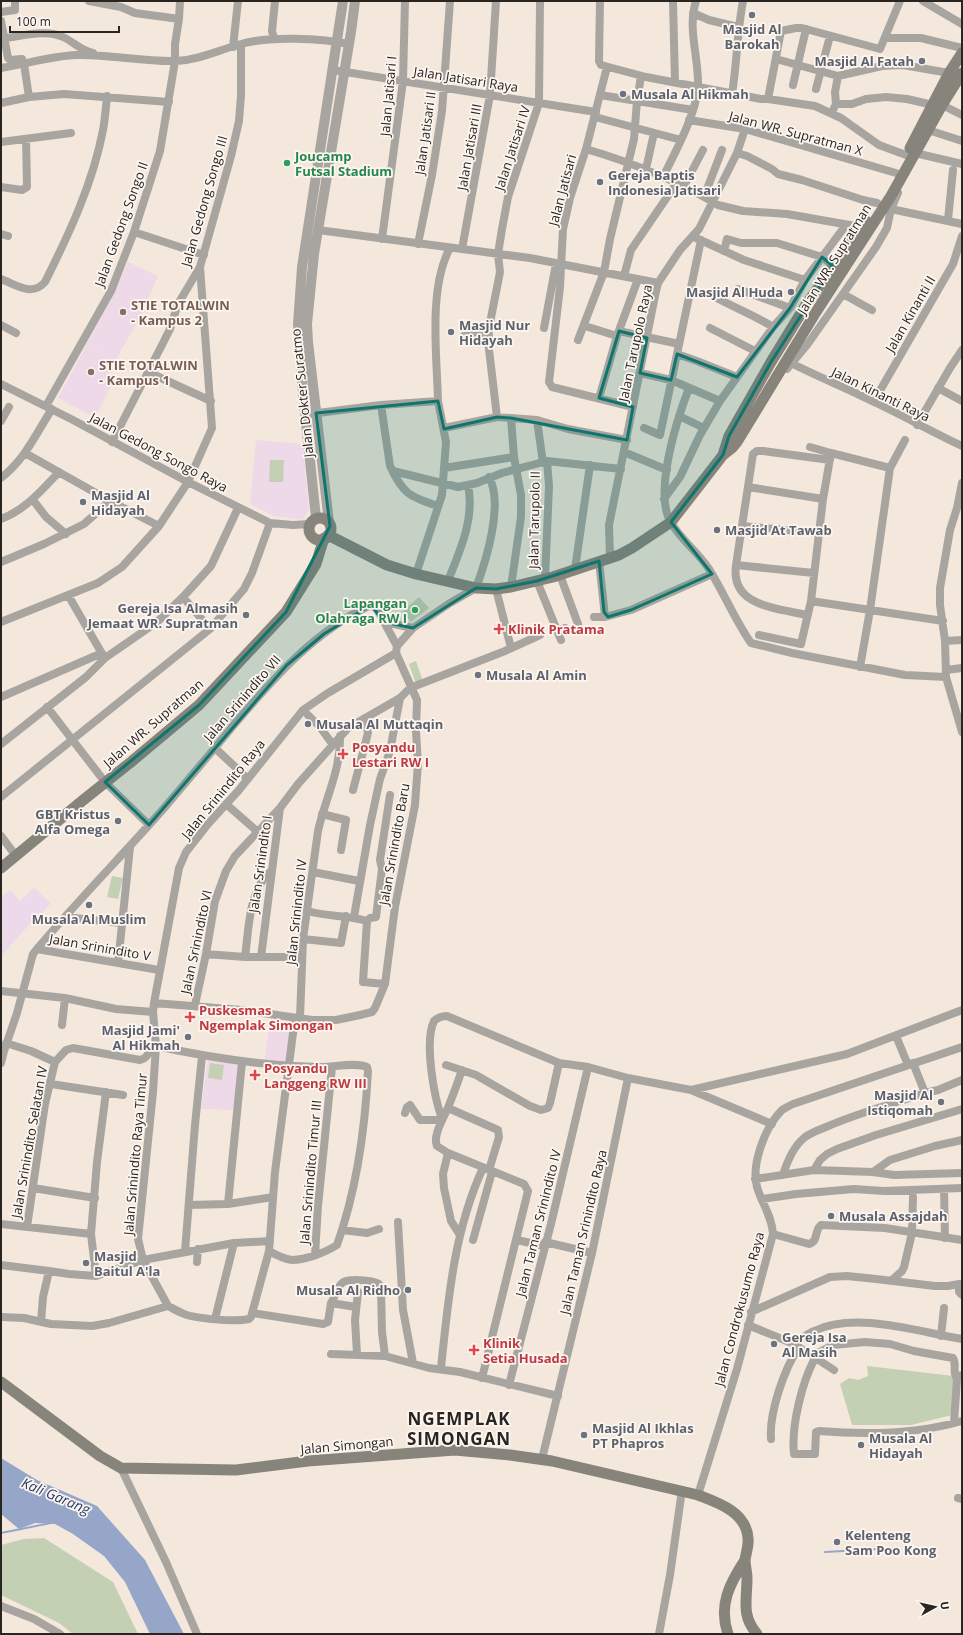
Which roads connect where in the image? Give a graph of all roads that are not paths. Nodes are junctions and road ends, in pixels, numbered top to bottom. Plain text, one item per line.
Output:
1 (89, 1) edge
2 (180, 1) edge
3 (238, 1) edge
4 (275, 1) edge
5 (342, 1) edge
6 (355, 1) edge
7 (405, 1) edge
8 (450, 1) edge
9 (496, 1) edge
10 (540, 1) edge
11 (600, 1) edge
12 (673, 1) edge
13 (696, 1) edge
14 (743, 1) edge
15 (900, 1) edge
16 (923, 1) edge
17 (121, 4) edge
18 (15, 5) edge
19 (1, 12) edge
20 (693, 13) junction
21 (179, 19) junction
22 (962, 24) edge
23 (2, 26) edge
24 (738, 27) junction
25 (804, 29) junction
26 (830, 36) junction
27 (5, 38) junction
28 (274, 38) junction
29 (885, 38) junction
30 (337, 41) junction
31 (349, 44) junction
32 (237, 45) junction
33 (962, 48) edge
34 (962, 53) edge
35 (132, 59) junction
36 (776, 59) junction
37 (36, 61) junction
38 (175, 61) junction
39 (24, 64) junction
40 (798, 64) junction
41 (607, 67) junction
42 (1, 68) edge
43 (332, 70) junction
44 (821, 70) junction
45 (344, 71) junction
46 (949, 73) junction
47 (962, 73) edge
48 (642, 76) junction
49 (838, 76) junction
50 (403, 81) junction
51 (675, 82) junction
52 (793, 85) dead end
53 (698, 87) junction
54 (443, 88) junction
55 (958, 88) edge
56 (816, 89) dead end
57 (732, 94) junction
58 (490, 95) junction
59 (600, 95) junction
60 (107, 96) junction
61 (29, 97) junction
62 (768, 99) junction
63 (637, 101) junction
64 (169, 102) junction
65 (1, 103) edge
66 (539, 103) junction
67 (836, 104) junction
68 (937, 105) junction
69 (693, 110) junction
70 (832, 114) junction
71 (595, 115) junction
72 (962, 115) edge
73 (690, 120) junction
74 (635, 129) junction
75 (745, 129) junction
76 (928, 130) junction
77 (72, 133) dead end
78 (654, 133) junction
79 (26, 139) junction
80 (680, 140) junction
81 (962, 141) edge
82 (1, 142) edge
83 (586, 148) junction
84 (703, 150) dead end
85 (722, 150) dead end
86 (737, 153) junction
87 (911, 154) junction
88 (629, 162) junction
89 (962, 164) edge
90 (646, 169) junction
91 (953, 170) dead end
92 (901, 172) junction
93 (663, 177) junction
94 (680, 185) junction
95 (1, 187) edge
96 (704, 196) junction
97 (716, 203) junction
98 (877, 203) junction
99 (891, 209) junction
100 (948, 220) junction
101 (962, 224) edge
102 (846, 225) junction
103 (861, 228) junction
104 (318, 230) junction
105 (134, 232) junction
106 (692, 236) junction
107 (962, 236) edge
108 (382, 239) junction
109 (701, 240) junction
110 (418, 244) junction
111 (450, 248) junction
112 (462, 249) junction
113 (724, 251) junction
114 (498, 254) junction
115 (204, 255) junction
116 (822, 257) junction
117 (558, 264) junction
118 (200, 267) junction
119 (837, 269) junction
120 (604, 272) junction
121 (624, 276) junction
122 (1, 279) edge
123 (638, 279) junction
124 (805, 280) junction
125 (658, 283) junction
126 (738, 290) dead end
127 (843, 294) junction
128 (713, 296) dead end
129 (790, 308) junction
130 (872, 310) dead end
131 (302, 324) junction
132 (1, 325) edge
133 (585, 326) junction
134 (773, 327) junction
135 (544, 328) dead end
136 (710, 328) dead end
137 (16, 333) dead end
138 (618, 333) junction
139 (489, 335) junction
140 (464, 336) dead end
141 (647, 338) junction
142 (578, 340) dead end
143 (679, 344) junction
144 (962, 350) edge
145 (755, 351) junction
146 (677, 354) junction
147 (791, 363) junction
148 (148, 372) junction
149 (640, 373) junction
150 (737, 378) junction
151 (671, 380) junction
152 (1, 384) edge
153 (689, 388) junction
154 (938, 388) junction
155 (599, 398) junction
156 (211, 401) junction
157 (438, 401) junction
158 (874, 401) junction
159 (962, 401) edge
160 (720, 402) junction
161 (381, 405) junction
162 (9, 407) dead end
163 (633, 407) junction
164 (49, 408) junction
165 (316, 413) junction
166 (306, 414) junction
167 (679, 416) junction
168 (497, 417) junction
169 (511, 418) junction
170 (1, 420) edge
171 (537, 420) junction
172 (917, 424) junction
173 (444, 428) junction
174 (644, 428) dead end
175 (704, 428) junction
176 (627, 440) junction
177 (905, 440) dead end
178 (112, 442) junction
179 (737, 442) junction
180 (962, 446) edge
181 (810, 447) dead end
182 (624, 452) junction
183 (25, 454) junction
184 (723, 455) junction
185 (514, 457) junction
186 (830, 457) junction
187 (545, 462) junction
188 (590, 465) junction
189 (444, 468) junction
190 (890, 468) junction
191 (516, 469) junction
192 (621, 469) junction
193 (667, 470) junction
194 (393, 471) junction
195 (59, 472) junction
196 (490, 477) junction
197 (1, 478) edge
198 (188, 482) junction
199 (443, 483) junction
200 (962, 483) edge
201 (468, 485) junction
202 (748, 487) junction
203 (664, 499) junction
204 (823, 499) junction
205 (33, 500) junction
206 (110, 501) junction
207 (438, 506) junction
208 (238, 508) junction
209 (959, 509) edge
210 (1, 519) edge
211 (313, 521) junction
212 (328, 522) junction
213 (671, 522) junction
214 (270, 523) junction
215 (159, 526) junction
216 (742, 526) junction
217 (819, 533) junction
218 (66, 534) junction
219 (326, 537) junction
220 (604, 560) junction
221 (1, 562) edge
222 (736, 564) junction
223 (575, 569) junction
224 (416, 574) junction
225 (712, 574) junction
226 (814, 574) junction
227 (560, 575) junction
228 (541, 580) junction
229 (448, 581) junction
230 (511, 587) junction
231 (476, 588) junction
232 (496, 589) junction
233 (68, 595) junction
234 (183, 597) junction
235 (811, 601) junction
236 (370, 606) joint
237 (870, 610) junction
238 (807, 615) junction
239 (605, 617) junction
240 (594, 618) dead end
241 (943, 621) junction
242 (1, 622) edge
243 (384, 622) junction
244 (578, 624) dead end
245 (413, 628) junction
246 (565, 628) dead end
247 (210, 629) junction
248 (557, 631) junction
249 (540, 635) dead end
250 (759, 635) dead end
251 (561, 640) dead end
252 (962, 640) edge
253 (945, 641) junction
254 (801, 644) junction
255 (511, 648) junction
256 (397, 649) junction
257 (799, 654) junction
258 (103, 656) junction
259 (860, 667) junction
260 (962, 668) edge
261 (946, 673) junction
262 (410, 688) junction
263 (1, 697) edge
264 (400, 698) junction
265 (47, 707) junction
266 (303, 710) junction
267 (365, 718) junction
268 (962, 732) edge
269 (340, 736) junction
270 (73, 740) junction
271 (2, 742) edge
272 (333, 745) junction
273 (215, 748) junction
274 (248, 779) junction
275 (105, 782) junction
276 (353, 790) dead end
277 (390, 795) dead end
278 (1, 797) edge
279 (226, 804) junction
280 (280, 808) junction
281 (322, 814) junction
282 (149, 825) junction
283 (258, 832) junction
284 (1, 836) edge
285 (130, 847) junction
286 (341, 850) dead end
287 (16, 856) junction
288 (1, 868) edge
289 (271, 871) junction
290 (313, 872) junction
291 (359, 881) junction
292 (308, 911) junction
293 (65, 917) junction
294 (350, 917) junction
295 (367, 921) junction
296 (122, 923) junction
297 (303, 939) junction
298 (37, 949) junction
299 (206, 954) junction
300 (245, 957) junction
301 (302, 957) junction
302 (261, 958) junction
303 (118, 962) junction
304 (159, 970) junction
305 (384, 984) junction
306 (1, 991) edge
307 (23, 992) junction
308 (66, 998) junction
309 (154, 1003) junction
310 (194, 1005) junction
311 (962, 1010) edge
312 (153, 1012) junction
313 (298, 1018) junction
314 (62, 1025) dead end
315 (896, 1036) junction
316 (6, 1043) junction
317 (156, 1046) junction
318 (962, 1047) edge
319 (202, 1056) junction
320 (55, 1062) junction
321 (242, 1062) junction
322 (1, 1063) edge
323 (558, 1063) junction
324 (910, 1064) junction
325 (446, 1065) dead end
326 (289, 1066) junction
327 (332, 1067) junction
328 (588, 1067) junction
329 (462, 1070) junction
330 (628, 1078) junction
331 (962, 1080) edge
332 (51, 1084) junction
333 (691, 1090) junction
334 (106, 1092) junction
335 (925, 1093) junction
336 (123, 1095) dead end
337 (448, 1108) junction
338 (962, 1109) edge
339 (405, 1113) dead end
340 (442, 1120) junction
341 (772, 1124) junction
342 (962, 1141) edge
343 (448, 1153) junction
344 (488, 1170) junction
345 (814, 1170) junction
346 (873, 1172) junction
347 (962, 1173) edge
348 (783, 1174) junction
349 (755, 1179) junction
350 (32, 1188) junction
351 (944, 1188) junction
352 (962, 1188) edge
353 (273, 1197) junction
354 (914, 1197) dead end
355 (95, 1198) junction
356 (762, 1200) junction
357 (228, 1204) junction
358 (189, 1205) junction
359 (398, 1222) dead end
360 (1, 1224) edge
361 (27, 1227) junction
362 (379, 1229) dead end
363 (342, 1230) junction
364 (912, 1233) junction
365 (91, 1234) junction
366 (773, 1234) junction
367 (460, 1235) junction
368 (945, 1238) junction
369 (473, 1240) dead end
370 (516, 1240) junction
371 (962, 1240) edge
372 (270, 1241) junction
373 (234, 1243) junction
374 (545, 1244) junction
375 (198, 1249) junction
376 (185, 1251) junction
377 (269, 1251) junction
378 (592, 1253) junction
379 (315, 1255) junction
380 (143, 1260) junction
381 (197, 1262) dead end
382 (1, 1265) edge
383 (49, 1271) junction
384 (96, 1276) junction
385 (891, 1281) junction
386 (960, 1284) edge
387 (358, 1292) dead end
388 (962, 1295) edge
389 (332, 1303) junction
390 (168, 1306) junction
391 (356, 1307) junction
392 (944, 1308) dead end
393 (752, 1312) junction
394 (252, 1313) junction
395 (1, 1316) edge
396 (215, 1319) junction
397 (41, 1322) junction
398 (748, 1325) junction
399 (941, 1336) junction
400 (962, 1339) edge
401 (796, 1346) junction
402 (331, 1354) dead end
403 (357, 1354) junction
404 (385, 1356) junction
405 (814, 1357) junction
406 (413, 1363) junction
407 (440, 1368) junction
408 (834, 1370) dead end
409 (960, 1377) edge
410 (482, 1378) junction
411 (1, 1382) edge
412 (509, 1385) junction
413 (558, 1396) junction
414 (960, 1421) edge
415 (771, 1439) dead end
416 (542, 1459) junction
417 (121, 1468) junction
418 (682, 1490) junction
419 (698, 1495) junction
420 (745, 1560) junction
421 (1, 1606) edge
422 (60, 1634) edge
423 (197, 1634) edge
424 (659, 1634) edge
425 (728, 1634) edge
426 (758, 1634) edge

1 - 17 street
2 - 21 street, Jalan Gedong Songo II
3 - 32 street, Jalan Gedong Songo III
4 - 28 street
5 - 30 street, Jalan Dokter Suratmo
6 - 31 street, Jalan Dokter Suratmo
7 - 50 street, Jalan Jatisari I
8 - 54 street, Jalan Jatisari II
9 - 58 street, Jalan Jatisari III
10 - 66 street, Jalan Jatisari IV
11 - 41 street
12 - 51 street
13 - 20 street
14 - 24 street
15 - 29 street
16 - 22 street
17 - 21 street
18 - 19 street
20 - 24 street
20 - 53 street
21 - 38 street, Jalan Gedong Songo II
23 - 27 street
24 - 57 street
25 - 26 street
25 - 36 street
25 - 40 street
26 - 29 street
26 - 44 street
27 - 35 street
27 - 37 street
28 - 30 street
28 - 32 street
29 - 33 street
30 - 31 street
30 - 43 street, Jalan Dokter Suratmo
31 - 45 street, Jalan Dokter Suratmo
32 - 38 street
32 - 115 street, Jalan Gedong Songo III
34 - 46 main road, Jalan WR. Supratman
35 - 37 street
35 - 38 street
36 - 40 street
36 - 62 street
37 - 39 street
38 - 64 street, Jalan Gedong Songo II
39 - 42 street
39 - 61 street
40 - 44 street
40 - 52 street
41 - 48 street
41 - 59 street, Jalan Jatisari
43 - 45 street, Jalan Jatisari Raya
43 - 131 street, Jalan Dokter Suratmo
44 - 49 street
44 - 56 street
45 - 50 street, Jalan Jatisari Raya
45 - 104 street, Jalan Dokter Suratmo
46 - 49 street
46 - 68 main road, Jalan WR. Supratman
47 - 55 main road, Jalan WR. Supratman
48 - 51 street
48 - 63 street
49 - 67 street
50 - 54 street, Jalan Jatisari Raya
50 - 108 street, Jalan Jatisari I
51 - 53 street
53 - 57 street
53 - 69 street
54 - 58 street, Jalan Jatisari Raya
54 - 110 street, Jalan Jatisari II
55 - 68 main road, Jalan WR. Supratman
57 - 62 street
58 - 66 street, Jalan Jatisari Raya
58 - 112 street, Jalan Jatisari III
59 - 63 street
59 - 71 street, Jalan Jatisari
60 - 61 street
60 - 64 street
60 - 122 street
61 - 65 street
62 - 70 street
63 - 69 street
63 - 74 street
64 - 105 street, Jalan Gedong Songo II
66 - 71 street, Jalan Jatisari Raya
66 - 114 street, Jalan Jatisari IV
67 - 68 street
67 - 70 street
68 - 72 street
68 - 76 main road, Jalan WR. Supratman
68 - 87 main road, Jalan WR. Supratman
69 - 73 street
70 - 87 street
71 - 74 street, Jalan Jatisari Raya
71 - 83 street, Jalan Jatisari
73 - 75 street, Jalan WR. Supratman X
73 - 80 street
74 - 78 street, Jalan Jatisari Raya
74 - 88 street
75 - 86 street, Jalan Tarupolo Raya
75 - 92 street, Jalan WR. Supratman X
76 - 81 street
76 - 87 main road, Jalan WR. Supratman
77 - 79 street
78 - 80 street, Jalan Jatisari Raya
78 - 90 street
79 - 82 street
79 - 95 street
80 - 93 street
83 - 88 street
83 - 117 street, Jalan Jatisari
84 - 94 street
85 - 96 street
86 - 97 street, Jalan Tarupolo Raya
86 - 98 street
87 - 89 street
87 - 92 main road, Jalan WR. Supratman
88 - 90 street
88 - 120 street
90 - 93 street
91 - 100 street
92 - 98 main road, Jalan WR. Supratman
92 - 99 street
92 - 119 main road, Jalan WR. Supratman
93 - 94 street
94 - 96 street
94 - 121 street
96 - 97 street
97 - 102 street
97 - 106 street, Jalan Tarupolo Raya
98 - 103 main road, Jalan WR. Supratman
99 - 100 street
99 - 127 street
100 - 101 street
102 - 103 street
102 - 116 street
103 - 119 main road, Jalan WR. Supratman
104 - 108 street
104 - 131 street, Jalan Dokter Suratmo
105 - 115 street
105 - 164 street, Jalan Gedong Songo II
106 - 109 street
106 - 125 street, Jalan Tarupolo Raya
107 - 158 street, Jalan Kinanti II
108 - 110 street
109 - 113 street
109 - 143 street
110 - 111 street
111 - 112 street
111 - 157 street
112 - 114 street
113 - 116 street
113 - 124 street
114 - 117 street
114 - 139 street, Jalan Jatisari IV
115 - 118 street, Jalan Gedong Songo III
116 - 119 street
116 - 124 street
117 - 120 street
117 - 135 street
117 - 155 street
118 - 148 street, Jalan Gedong Songo III
118 - 156 street
119 - 179 main road, Jalan WR. Supratman
119 - 184 main road, Jalan WR. Supratman
120 - 121 street
120 - 133 street
121 - 123 street
123 - 125 street
123 - 138 street
124 - 129 street
125 - 141 street, Jalan Tarupolo Raya
126 - 129 street
127 - 130 street
127 - 147 street
128 - 134 street
129 - 134 street
131 - 165 street, Jalan Dokter Suratmo
131 - 166 street, Jalan Dokter Suratmo
132 - 137 street
133 - 138 street
133 - 142 street
134 - 145 street
136 - 145 street
138 - 141 street
138 - 155 street
139 - 140 street
139 - 168 street, Jalan Jatisari IV
141 - 143 street
141 - 149 street, Jalan Tarupolo Raya
143 - 146 street
144 - 154 street
145 - 150 street
146 - 150 street
146 - 151 street
147 - 158 street, Jalan Kinanti Raya
147 - 179 street
148 - 156 street
148 - 178 street, Jalan Gedong Songo III
149 - 151 street
149 - 163 street, Jalan Tarupolo Raya
150 - 160 street
151 - 153 street
151 - 174 street
152 - 164 street, Jalan Gedong Songo Raya
153 - 160 street
153 - 167 street
154 - 159 street
154 - 172 street
155 - 163 street
156 - 198 street
157 - 161 street
157 - 173 street
158 - 172 street, Jalan Kinanti Raya
160 - 175 street
161 - 165 street
161 - 194 street
162 - 170 street
163 - 176 street, Jalan Tarupolo Raya
164 - 178 street, Jalan Gedong Songo Raya
164 - 183 street, Jalan Gedong Songo II
165 - 166 street
165 - 212 street, Jalan Dokter Suratmo
166 - 211 street, Jalan Dokter Suratmo
167 - 175 street
167 - 193 street
168 - 169 street
168 - 173 street
169 - 171 street
169 - 185 street
171 - 176 street
171 - 187 street, Jalan Tarupolo II
172 - 180 street, Jalan Kinanti Raya
173 - 189 street
175 - 203 street
176 - 182 street, Jalan Tarupolo Raya
177 - 190 street
178 - 198 street, Jalan Gedong Songo Raya
179 - 184 main road, Jalan WR. Supratman
181 - 186 street
182 - 192 street, Jalan Tarupolo Raya
182 - 193 street
183 - 195 street
183 - 197 street, Jalan Gedong Songo II
184 - 213 main road, Jalan WR. Supratman
185 - 189 street
185 - 191 street
186 - 190 street
186 - 202 street
186 - 204 street
187 - 188 street
187 - 191 street
187 - 228 street, Jalan Tarupolo II
188 - 192 street
188 - 223 street
189 - 199 street
190 - 237 street
191 - 196 street
191 - 230 street
192 - 220 street, Jalan Tarupolo Raya
193 - 203 street
194 - 199 street
194 - 207 street
195 - 205 street
195 - 206 street
196 - 201 street
196 - 231 street
198 - 208 street, Jalan Gedong Songo Raya
198 - 215 street
199 - 201 street
199 - 207 street
200 - 209 street
201 - 229 street
202 - 204 street
202 - 216 street
203 - 213 street
204 - 217 street
205 - 210 street
205 - 218 street
206 - 215 street
206 - 218 street
207 - 224 street
208 - 214 street, Jalan Gedong Songo Raya
208 - 234 street
209 - 241 street
211 - 212 main road
211 - 214 street, Jalan Gedong Songo Raya
211 - 219 main road
212 - 219 main road
213 - 220 main road, Jalan WR. Supratman
213 - 225 street
214 - 247 street
215 - 233 street
216 - 217 street
216 - 222 street
217 - 226 street
218 - 221 street
219 - 224 main road, Jalan WR. Supratman
219 - 275 main road, Jalan WR. Supratman
220 - 223 main road, Jalan WR. Supratman
220 - 239 street, Jalan Tarupolo Raya
222 - 226 street
222 - 238 street
223 - 227 main road, Jalan WR. Supratman
224 - 229 main road, Jalan WR. Supratman
225 - 239 street
225 - 257 street
226 - 235 street
227 - 228 main road, Jalan WR. Supratman
227 - 244 street
228 - 230 main road, Jalan WR. Supratman
228 - 248 street
229 - 231 main road, Jalan WR. Supratman
230 - 232 main road, Jalan WR. Supratman
231 - 232 main road, Jalan WR. Supratman
231 - 245 street, Jalan Srinindito Raya
232 - 255 street
233 - 242 street
233 - 258 street
234 - 247 street
234 - 258 street
235 - 237 street
235 - 238 street
236 - 243 street, Jalan Srinindito Baru
236 - 273 street, Jalan Srinindito VII
237 - 241 street
237 - 259 street
238 - 254 street
239 - 240 street
241 - 253 street
243 - 245 street
243 - 256 street, Jalan Srinindito Baru
245 - 256 street, Jalan Srinindito Raya
246 - 248 street
247 - 270 street
248 - 251 street
249 - 255 street
250 - 254 street
252 - 253 street
253 - 261 street
254 - 257 street
255 - 262 street
256 - 262 street, Jalan Srinindito Baru
256 - 266 street, Jalan Srinindito Raya
257 - 259 street
258 - 263 street
258 - 265 street
259 - 261 street
260 - 261 street
261 - 268 street
262 - 264 street, Jalan Srinindito I
262 - 305 street, Jalan Srinindito Baru
264 - 267 street, Jalan Srinindito I
264 - 291 street
265 - 270 street
265 - 271 street
266 - 272 street
266 - 274 street, Jalan Srinindito Raya
267 - 269 street, Jalan Srinindito I
267 - 276 street
269 - 272 street, Jalan Srinindito I
269 - 281 street, Jalan Srinindito IV
270 - 275 street
270 - 278 street
272 - 280 street, Jalan Srinindito I
273 - 274 street
273 - 282 street, Jalan Srinindito VII
274 - 279 street, Jalan Srinindito Raya
275 - 282 street
275 - 287 main road, Jalan WR. Supratman
277 - 295 street
279 - 283 street
279 - 304 street, Jalan Srinindito Raya
280 - 283 street, Jalan Srinindito VI
280 - 289 street, Jalan Srinindito I
281 - 286 street
281 - 290 street, Jalan Srinindito IV
282 - 285 street, Jalan Srinindito VII
283 - 299 street, Jalan Srinindito VI
284 - 287 street
285 - 293 street, Jalan Srinindito VII
285 - 296 street
287 - 288 main road, Jalan WR. Supratman
289 - 300 street
289 - 302 street, Jalan Srinindito I
290 - 291 street
290 - 292 street, Jalan Srinindito IV
291 - 294 street
292 - 294 street
292 - 297 street, Jalan Srinindito IV
293 - 296 street
293 - 298 street, Jalan Srinindito VII
294 - 295 street
294 - 297 street
295 - 305 street
296 - 303 street
297 - 301 street, Jalan Srinindito IV
298 - 303 street, Jalan Srinindito V
298 - 307 street, Jalan Srinindito VII
299 - 300 street
299 - 310 street, Jalan Srinindito VI
300 - 302 street
301 - 302 street
301 - 313 street, Jalan Srinindito IV
303 - 304 street, Jalan Srinindito V
304 - 309 street, Jalan Srinindito Raya
305 - 313 street, Jalan Srinindito Baru
306 - 307 street
307 - 308 street
307 - 316 street, Jalan Srinindito VII
308 - 312 street
308 - 314 street
309 - 310 street
309 - 312 street, Jalan Srinindito Raya
310 - 313 street
311 - 315 street
312 - 317 street, Jalan Srinindito Raya
313 - 326 street, Jalan Srinindito IV
315 - 324 street
315 - 333 street
316 - 320 street
316 - 322 street, Jalan Srinindito VII
317 - 319 street
317 - 320 street
317 - 380 street, Jalan Srinindito Raya Timur
318 - 324 street, Jalan Condrokusumo Raya
319 - 321 street
319 - 358 street
320 - 332 street, Jalan Srinindito Selatan IV
321 - 326 street
321 - 357 street
323 - 328 street
323 - 329 street
323 - 340 street
324 - 335 street
324 - 341 street, Jalan Condrokusumo Raya
325 - 329 street
326 - 327 street
326 - 353 street, Jalan Srinindito IV
327 - 363 street
327 - 379 street, Jalan Srinindito Timur III
328 - 330 street
328 - 374 street, Jalan Taman Srinindito IV
329 - 337 street
330 - 333 street
330 - 378 street, Jalan Taman Srinindito Raya
331 - 335 street
332 - 334 street
332 - 350 street, Jalan Srinindito Selatan IV
333 - 341 street
334 - 336 street
334 - 355 street
335 - 348 street
337 - 340 street
337 - 344 street
338 - 345 street
339 - 340 street
340 - 343 street
341 - 349 street, Jalan Condrokusumo Raya
342 - 346 street
343 - 344 street
343 - 367 street
344 - 367 street
344 - 369 street
344 - 370 street
345 - 346 street
345 - 348 street
346 - 347 street
348 - 349 street
349 - 356 street, Jalan Condrokusumo Raya
350 - 355 street
350 - 361 street, Jalan Srinindito Selatan IV
351 - 352 street
351 - 356 street
351 - 368 street
353 - 357 street
353 - 372 street, Jalan Srinindito IV
354 - 364 street
355 - 365 street
356 - 366 street, Jalan Condrokusumo Raya
357 - 358 street
358 - 376 street
359 - 406 street
360 - 361 street
361 - 365 street
362 - 363 street
363 - 379 street
364 - 366 street
364 - 368 street
364 - 385 street
365 - 384 street
366 - 393 street, Jalan Condrokusumo Raya
367 - 407 street
368 - 371 street
370 - 374 street
370 - 410 street
372 - 373 street
372 - 377 street, Jalan Srinindito IV
373 - 375 street
373 - 396 street
374 - 378 street
374 - 412 street, Jalan Taman Srinindito IV
375 - 376 street
375 - 381 street
376 - 380 street
377 - 379 street
377 - 394 street, Jalan Srinindito IV
378 - 413 street, Jalan Taman Srinindito Raya
380 - 384 street
380 - 390 street, Jalan Srinindito Raya Timur
382 - 383 street
383 - 384 street
383 - 397 street
385 - 386 street
385 - 393 street
386 - 388 street
387 - 391 street
389 - 391 street
389 - 394 street
389 - 404 street
390 - 396 street
390 - 397 street
391 - 403 street
392 - 399 street
393 - 398 street, Jalan Condrokusumo Raya
394 - 396 street
395 - 397 street
398 - 401 street
398 - 419 street, Jalan Condrokusumo Raya
399 - 400 street
399 - 401 street
401 - 405 street
401 - 415 street
402 - 403 street
403 - 404 street
404 - 406 street
405 - 408 street
405 - 409 street
405 - 414 street
406 - 407 street
407 - 410 street
409 - 414 street
410 - 412 street
411 - 417 main road, Jalan Simongan
412 - 413 street
413 - 416 street, Jalan Taman Srinindito Raya
416 - 417 main road, Jalan Simongan
416 - 418 main road, Jalan Simongan
417 - 423 street
418 - 419 main road, Jalan Simongan
418 - 424 street
419 - 420 main road, Jalan Simongan
420 - 425 main road, Jalan Simongan
420 - 426 main road, Jalan Simongan
421 - 422 street

